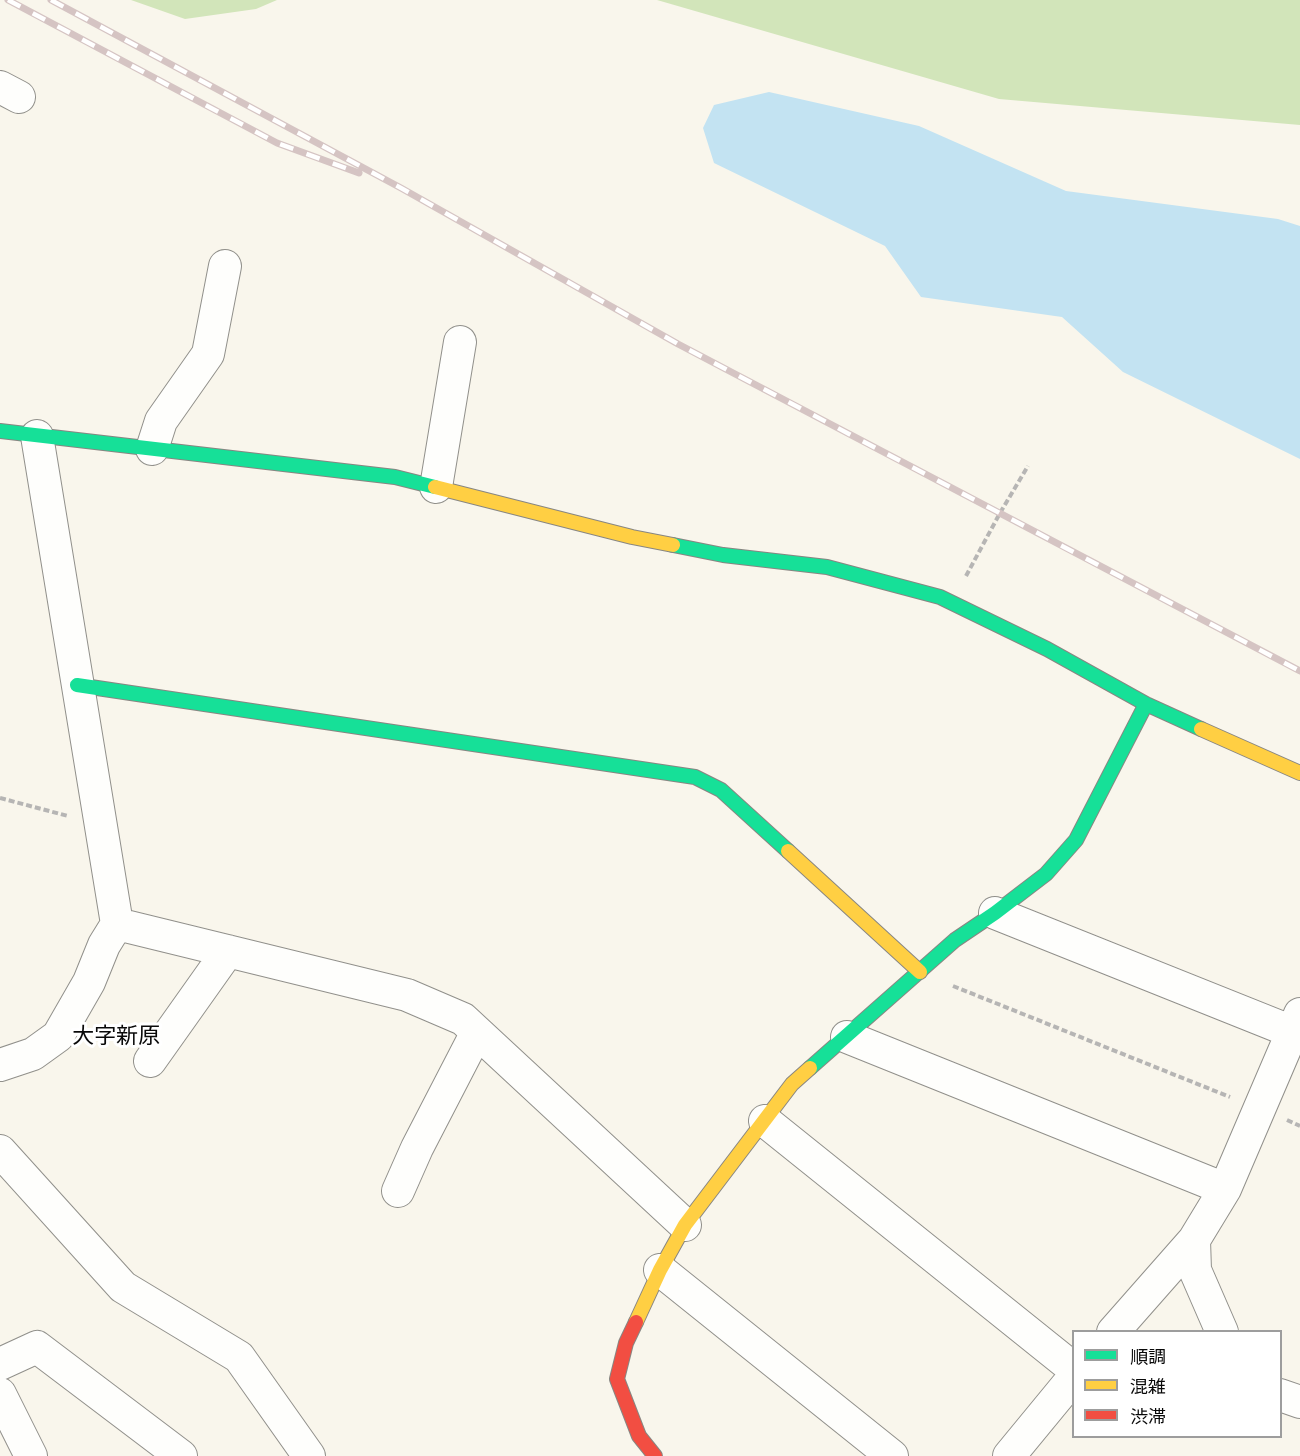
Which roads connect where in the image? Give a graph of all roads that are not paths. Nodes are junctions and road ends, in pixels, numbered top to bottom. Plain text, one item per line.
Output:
1 (225, 266) dead end
2 (460, 342) dead end
3 (0, 431) edge
4 (37, 436) junction
5 (152, 450) junction
6 (436, 487) junction
7 (77, 685) junction
8 (1146, 704) junction
9 (1300, 773) edge
10 (995, 913) junction
11 (117, 924) junction
12 (228, 951) junction
13 (920, 972) junction
14 (1297, 1027) edge
15 (477, 1032) junction
16 (847, 1036) junction
17 (150, 1061) dead end
18 (0, 1065) edge
19 (765, 1121) junction
20 (0, 1151) edge
21 (1225, 1189) junction
22 (398, 1191) dead end
23 (685, 1225) junction
24 (1194, 1240) junction
25 (660, 1270) junction
26 (1115, 1330) edge
27 (1221, 1330) edge
28 (0, 1364) edge
29 (1072, 1367) edge
30 (1072, 1379) edge
31 (0, 1394) edge
32 (1282, 1395) edge
33 (1300, 1402) edge
34 (31, 1456) edge
35 (181, 1456) edge
36 (309, 1456) edge
37 (655, 1456) edge
38 (892, 1456) edge
39 (1008, 1456) edge

1 - 5 street
2 - 6 street
3 - 4 street
4 - 5 street
4 - 7 street
5 - 6 street
6 - 8 street
7 - 11 street
7 - 13 street
8 - 9 street
8 - 10 street
10 - 13 street
10 - 14 street
11 - 12 street
11 - 18 street
12 - 15 street
12 - 17 street
13 - 16 street
14 - 21 street
15 - 22 street
15 - 23 street
16 - 19 street
16 - 21 street
19 - 23 street
19 - 29 street
20 - 36 street
21 - 24 street
23 - 25 street
24 - 26 street
24 - 27 street
25 - 37 street
25 - 38 street
28 - 35 street
30 - 39 street
31 - 34 street
32 - 33 street

